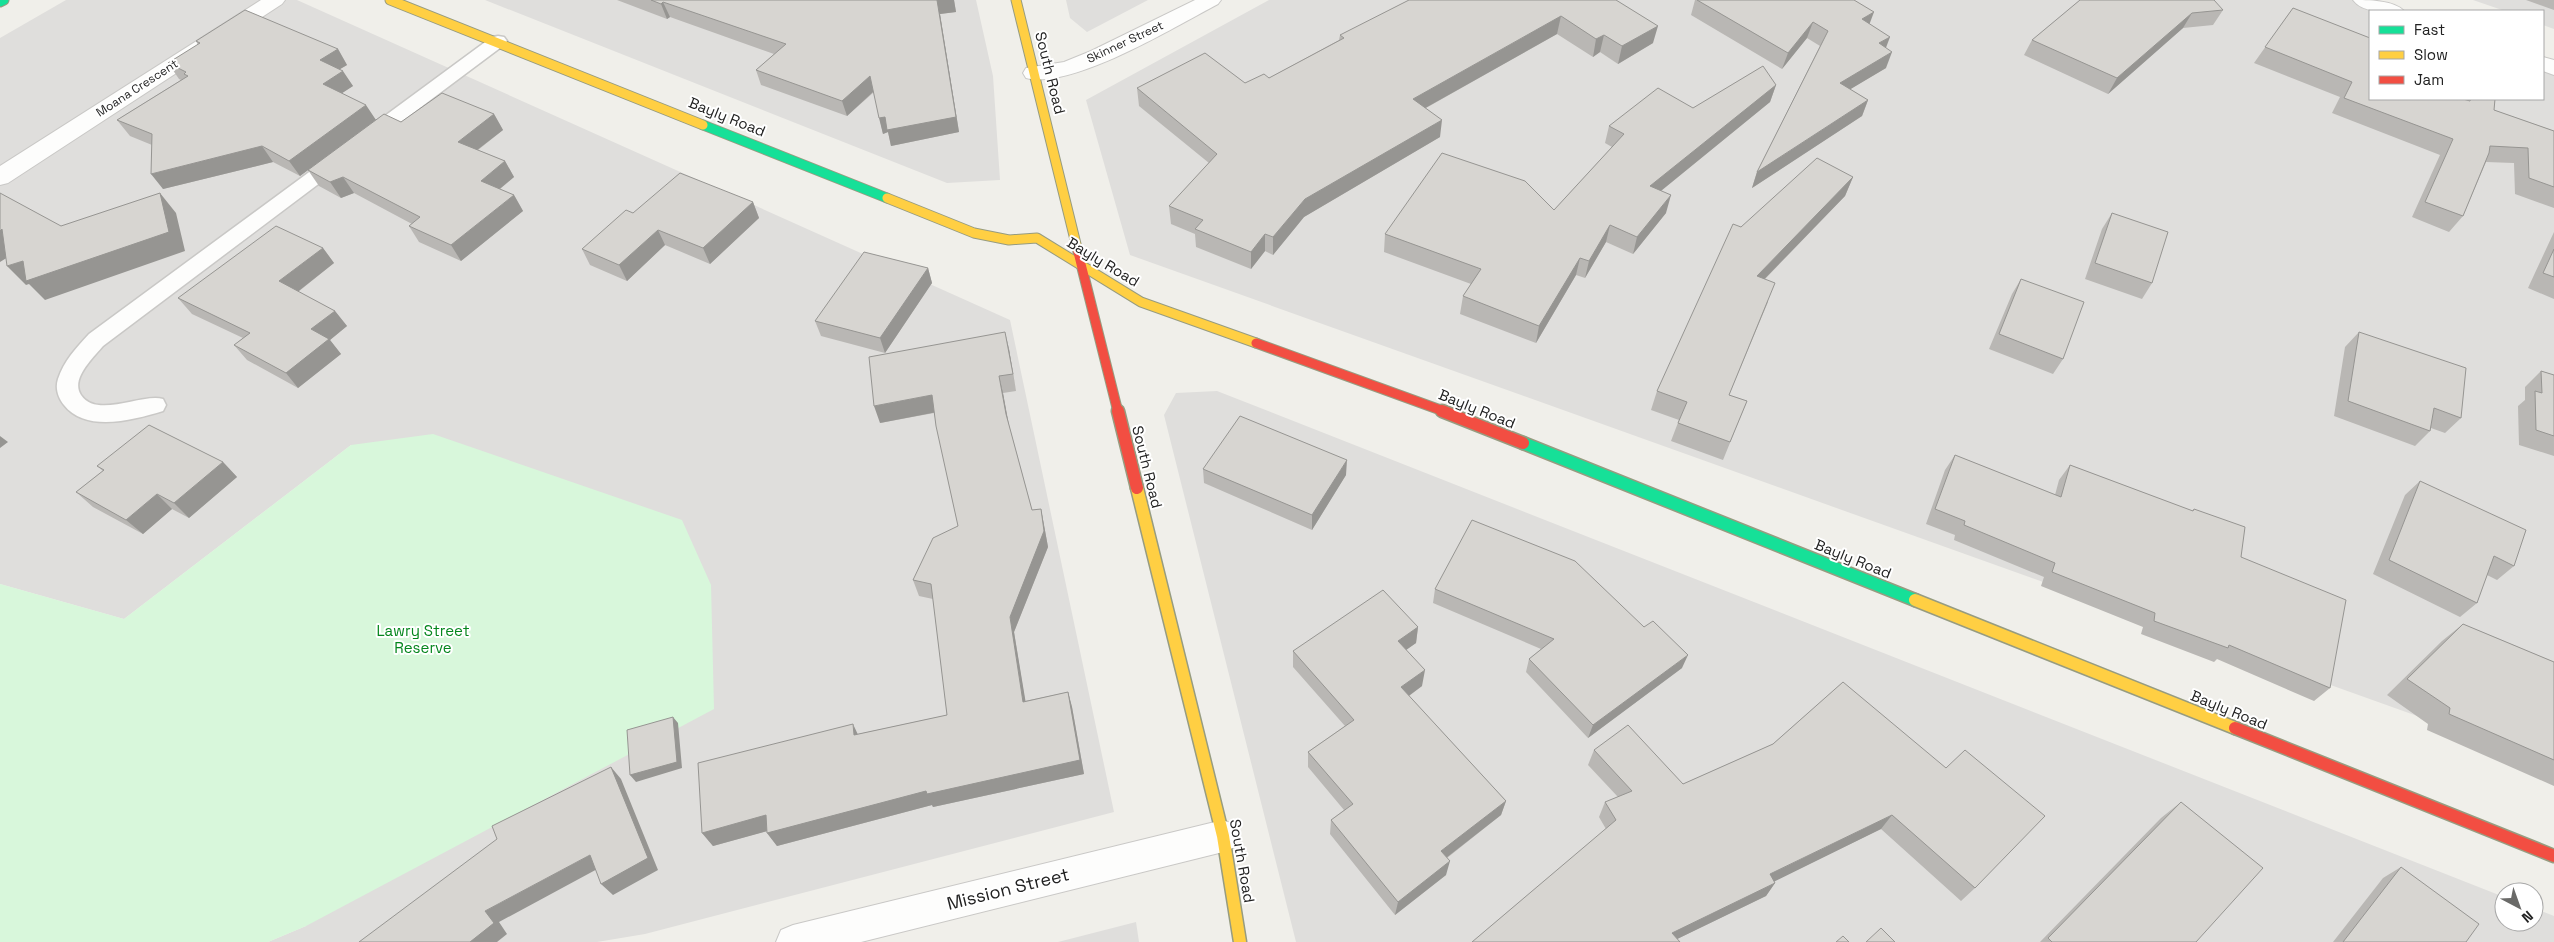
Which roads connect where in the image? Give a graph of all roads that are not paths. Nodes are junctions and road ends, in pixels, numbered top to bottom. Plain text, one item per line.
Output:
1 (4, 0) edge
2 (275, 0) edge
3 (390, 0) edge
4 (1016, 0) edge
5 (1211, 0) edge
6 (2362, 0) edge
7 (0, 2) edge
8 (2391, 10) edge
9 (498, 41) junction
10 (1034, 73) junction
11 (0, 177) edge
12 (1081, 266) junction
13 (155, 405) dead end
14 (1223, 836) junction
15 (2554, 856) edge
16 (793, 942) edge
17 (1240, 942) edge

1 - 7 street
2 - 11 street, Moana Crescent
3 - 9 street, Bayly Road
4 - 10 street, South Road
5 - 10 street, Skinner Street
6 - 8 street
9 - 12 street, Bayly Road
9 - 13 lane
10 - 12 street, South Road
12 - 14 street, South Road
12 - 15 street, Bayly Road
14 - 16 street, Mission Street
14 - 17 street, South Road

